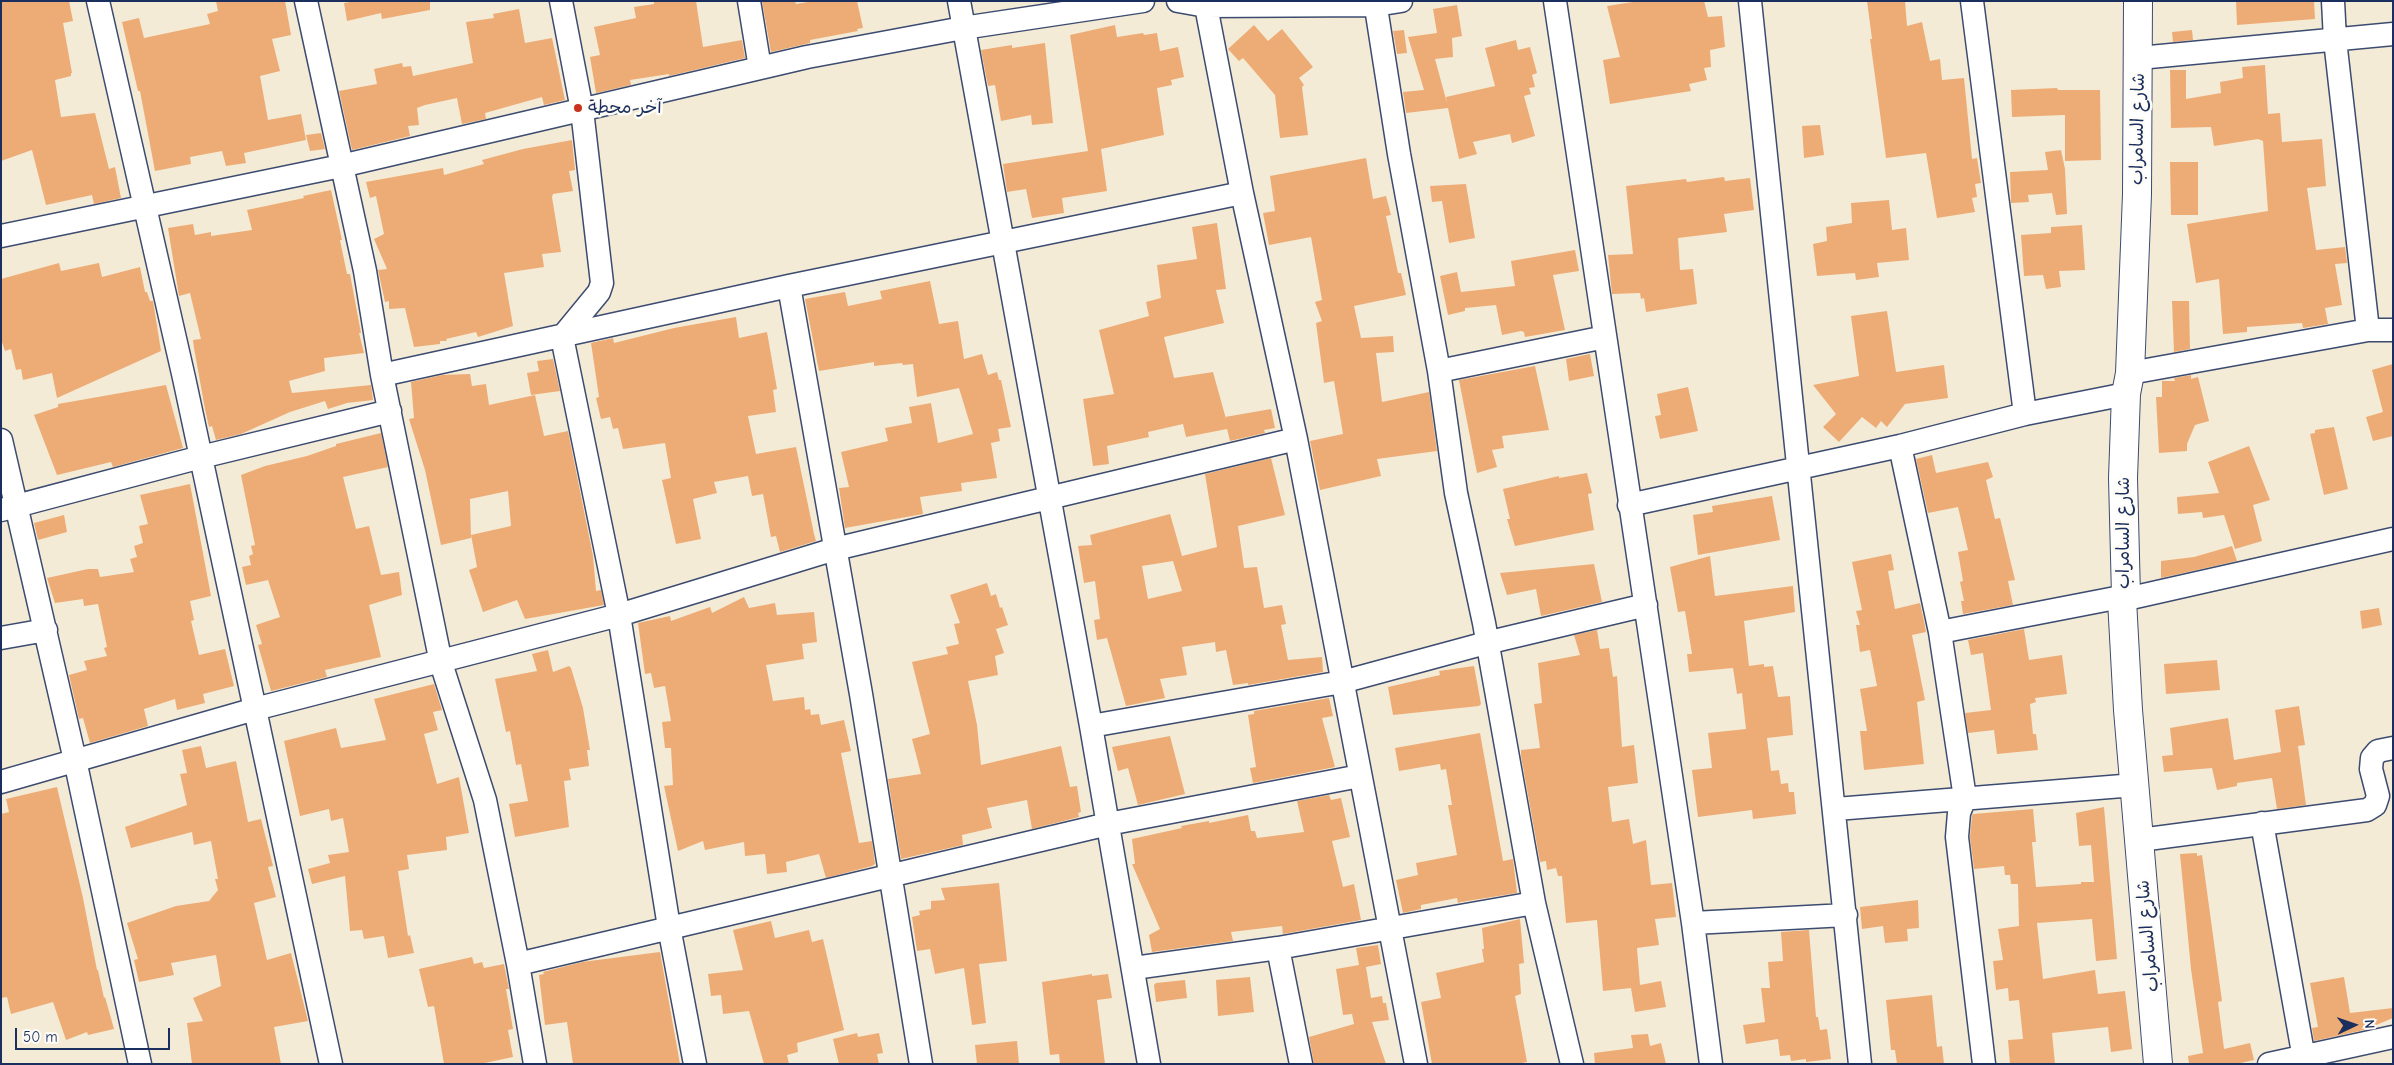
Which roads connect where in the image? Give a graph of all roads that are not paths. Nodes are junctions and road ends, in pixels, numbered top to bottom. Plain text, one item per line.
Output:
1 (98, 1) edge
2 (306, 1) edge
3 (561, 1) edge
4 (749, 1) edge
5 (959, 1) edge
6 (1143, 1) edge
7 (1178, 1) edge
8 (1401, 1) edge
9 (1555, 1) edge
10 (1750, 1) edge
11 (1972, 1) edge
12 (2138, 1) edge
13 (2333, 1) edge
14 (1375, 3) edge
15 (1205, 4) edge
16 (962, 28) junction
17 (2393, 34) edge
18 (2335, 40) junction
19 (2139, 58) junction
20 (760, 68) junction
21 (582, 110) junction
22 (341, 166) junction
23 (1242, 193) junction
24 (145, 205) junction
25 (1, 236) edge
26 (1002, 243) junction
27 (788, 286) junction
28 (2368, 330) junction
29 (2393, 330) edge
30 (1605, 337) junction
31 (562, 338) junction
32 (1439, 371) junction
33 (382, 376) junction
34 (2128, 384) junction
35 (390, 411) junction
36 (2025, 414) junction
37 (1296, 438) junction
38 (1, 440) edge
39 (1900, 446) junction
40 (201, 457) junction
41 (1799, 467) junction
42 (1048, 498) junction
43 (1629, 505) junction
44 (9, 508) edge
45 (2393, 538) edge
46 (835, 549) junction
47 (2124, 598) junction
48 (1646, 605) junction
49 (619, 615) junction
50 (46, 630) junction
51 (1940, 632) junction
52 (1, 638) edge
53 (1486, 643) junction
54 (441, 663) junction
55 (1342, 682) junction
56 (255, 709) junction
57 (1091, 726) junction
58 (2393, 748) edge
59 (75, 760) junction
60 (1360, 776) junction
61 (1, 782) edge
62 (2135, 786) junction
63 (1965, 798) junction
64 (1836, 809) junction
65 (2262, 823) junction
66 (1108, 824) junction
67 (2140, 840) junction
68 (890, 876) junction
69 (1534, 903) junction
70 (1846, 914) junction
71 (1693, 923) junction
72 (669, 927) junction
73 (1389, 928) junction
74 (1278, 948) junction
75 (518, 964) junction
76 (1134, 968) junction
77 (2393, 1037) edge
78 (2304, 1061) edge
79 (140, 1064) edge
80 (331, 1064) edge
81 (535, 1064) edge
82 (695, 1064) edge
83 (921, 1064) edge
84 (1149, 1064) edge
85 (1300, 1064) edge
86 (1416, 1064) edge
87 (1572, 1064) edge
88 (1711, 1064) edge
89 (1860, 1064) edge
90 (1984, 1064) edge
91 (2158, 1064) edge
92 (2269, 1064) edge

1 - 24 street
2 - 22 street
3 - 21 street
4 - 20 street
5 - 16 street
6 - 16 street
7 - 15 street
8 - 14 street
9 - 30 street
10 - 41 street
11 - 36 street
12 - 19 street, شارع السامراب
13 - 18 street
14 - 15 street
14 - 32 street
15 - 23 street
16 - 20 street
16 - 26 street
17 - 18 street
18 - 19 street
18 - 28 street
19 - 34 street, شارع السامراب
20 - 21 street
21 - 22 street
21 - 31 street
22 - 24 street
22 - 33 street
23 - 26 street
23 - 37 street
24 - 25 street
24 - 40 street
26 - 27 street
26 - 42 street
27 - 31 street
27 - 46 street
28 - 29 street
28 - 34 street
30 - 32 street
30 - 43 street
31 - 33 street
31 - 49 street
32 - 53 street
33 - 35 street
34 - 36 street
34 - 47 street, شارع السامراب
35 - 40 street
35 - 54 street
36 - 39 street
37 - 42 street
37 - 55 street
38 - 44 street
39 - 41 street
39 - 51 street
40 - 44 street
40 - 56 street
41 - 43 street
41 - 64 street
42 - 46 street
42 - 57 street
43 - 48 street
44 - 50 street
45 - 47 street
46 - 49 street
46 - 68 street
47 - 51 street
47 - 62 street, شارع السامراب
48 - 53 street
48 - 71 street
49 - 54 street
49 - 72 street
50 - 52 street
50 - 59 street
51 - 63 street
53 - 55 street
53 - 69 street
54 - 56 street
54 - 75 street
55 - 57 street
55 - 60 street
56 - 59 street
56 - 80 street
57 - 66 street
58 - 65 street
59 - 61 street
59 - 79 street
60 - 66 street
60 - 73 street
62 - 63 street
62 - 67 street, شارع السامراب
63 - 64 street
63 - 90 street
64 - 70 street
65 - 67 street
65 - 78 street
66 - 68 street
66 - 76 street
67 - 91 street, شارع السامراب
68 - 72 street
68 - 83 street
69 - 73 street
69 - 87 street
70 - 71 street
70 - 89 street
71 - 88 street
72 - 75 street
72 - 82 street
73 - 74 street
73 - 86 street
74 - 76 street
74 - 85 street
75 - 81 street
76 - 84 street
77 - 78 street
78 - 92 street

